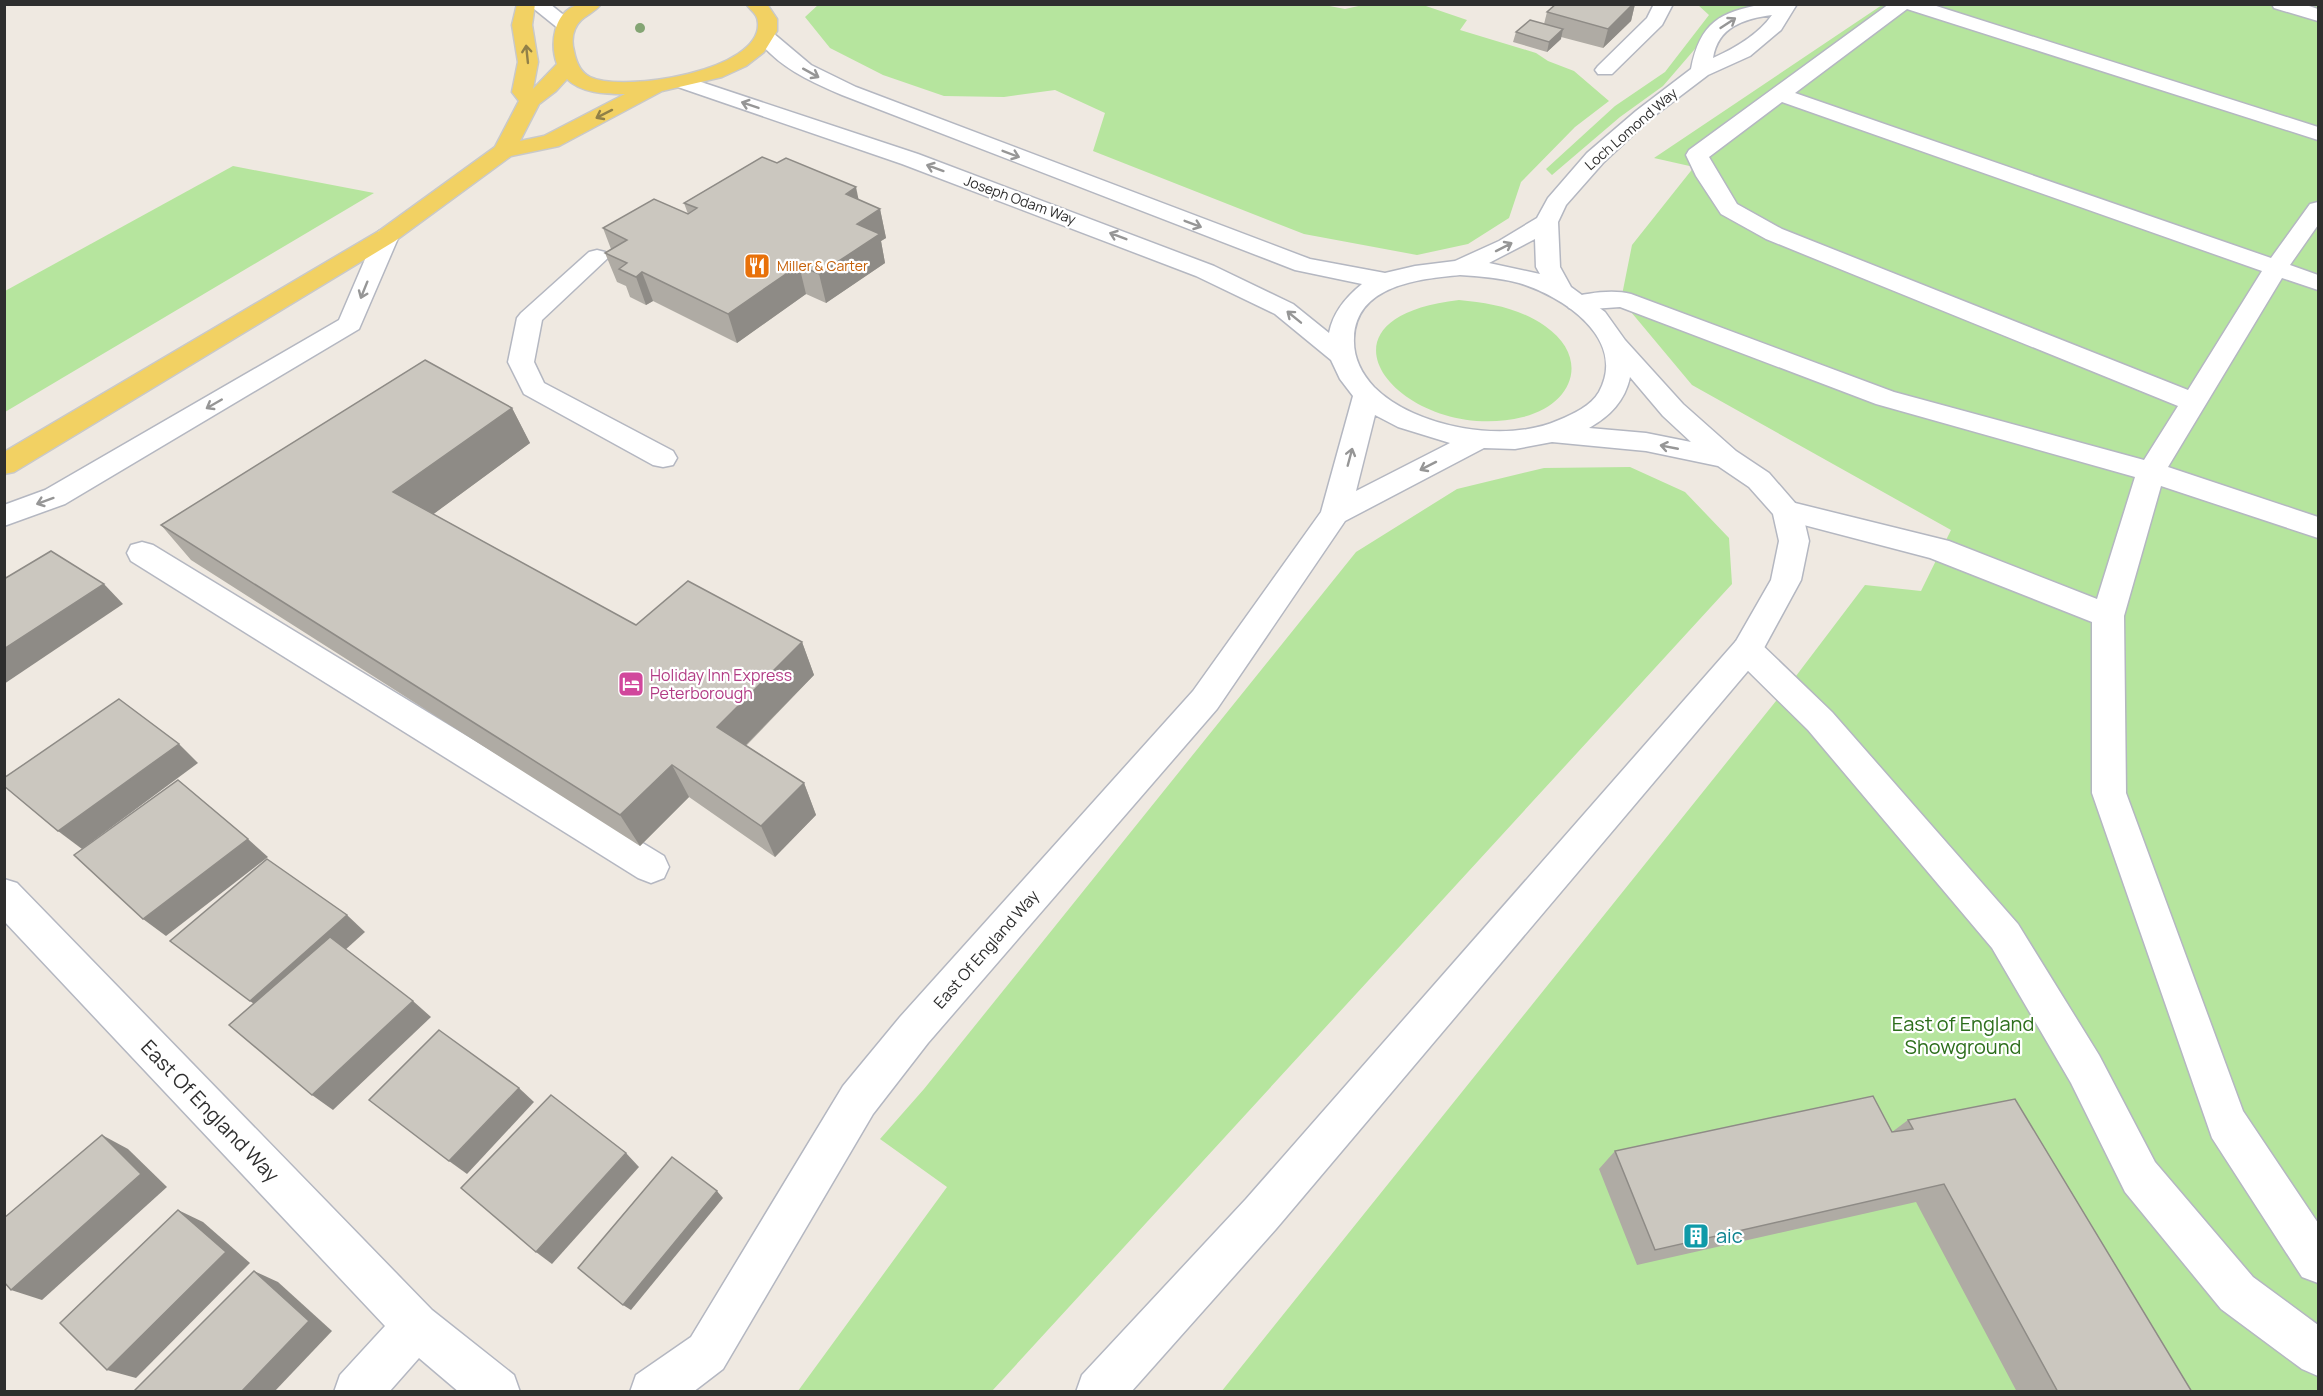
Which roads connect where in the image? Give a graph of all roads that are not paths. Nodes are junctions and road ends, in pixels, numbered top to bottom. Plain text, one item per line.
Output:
1 (526, 4) edge
2 (537, 4) edge
3 (592, 4) edge
4 (1664, 4) edge
5 (1902, 4) edge
6 (1909, 4) edge
7 (2281, 4) edge
8 (1787, 6) edge
9 (763, 7) edge
10 (2319, 15) edge
11 (566, 25) junction
12 (766, 37) junction
13 (567, 65) junction
14 (1605, 70) dead end
15 (1701, 71) junction
16 (682, 82) junction
17 (655, 87) junction
18 (1779, 94) junction
19 (530, 100) junction
20 (2319, 134) edge
21 (504, 151) junction
22 (2319, 209) edge
23 (1546, 222) junction
24 (387, 236) junction
25 (597, 257) dead end
26 (1460, 268) junction
27 (2276, 268) junction
28 (1386, 281) junction
29 (2319, 284) edge
30 (1570, 297) junction
31 (1617, 346) junction
32 (1340, 354) junction
33 (1367, 395) junction
34 (2194, 403) junction
35 (1553, 434) junction
36 (1480, 439) junction
37 (663, 458) dead end
38 (1726, 458) junction
39 (4, 465) edge
40 (2151, 472) junction
41 (1787, 511) junction
42 (1335, 514) junction
43 (4, 516) edge
44 (2319, 528) edge
45 (142, 553) dead end
46 (2108, 616) junction
47 (1747, 650) junction
48 (651, 867) dead end
49 (4, 896) edge
50 (2319, 1261) edge
51 (416, 1326) junction
52 (2319, 1353) edge
53 (357, 1392) edge
54 (497, 1392) edge
55 (653, 1392) edge
56 (1099, 1392) edge

19 -> 1 main road
2 - 11 street
3 - 11 main road
4 - 14 street
5 - 18 street
6 - 20 street
7 - 10 street
8 - 15 street, Loch Lomond Way
15 -> 8 street, Loch Lomond Way
9 - 12 main road
11 - 13 main road
12 - 16 main road
12 -> 28 street
13 - 17 main road
13 - 19 main road
15 - 23 street, Loch Lomond Way
16 - 17 main road
32 -> 16 street, Joseph Odam Way
17 -> 21 main road
18 - 27 street
18 - 34 street
19 - 21 main road
21 - 24 main road
22 - 27 street
26 -> 23 street, Loch Lomond Way
23 - 30 street
24 - 39 main road
24 -> 43 street
25 - 37 street
26 - 28 street
26 - 30 street
27 - 29 street
27 - 34 street
28 - 32 street
30 - 31 street
30 - 40 street
31 - 35 street
31 - 38 street
32 - 33 street
33 - 36 street
42 -> 33 street, East Of England Way
34 - 40 street
35 - 36 street
38 -> 35 street
36 -> 42 street, East Of England Way
38 - 41 street
40 - 44 street
40 - 46 street
41 - 46 street
41 - 47 street
42 - 55 street, East Of England Way
45 - 48 street
46 - 50 street
47 - 52 street
47 - 56 street
49 - 51 street, East Of England Way
51 - 53 street
51 - 54 street, East Of England Way

